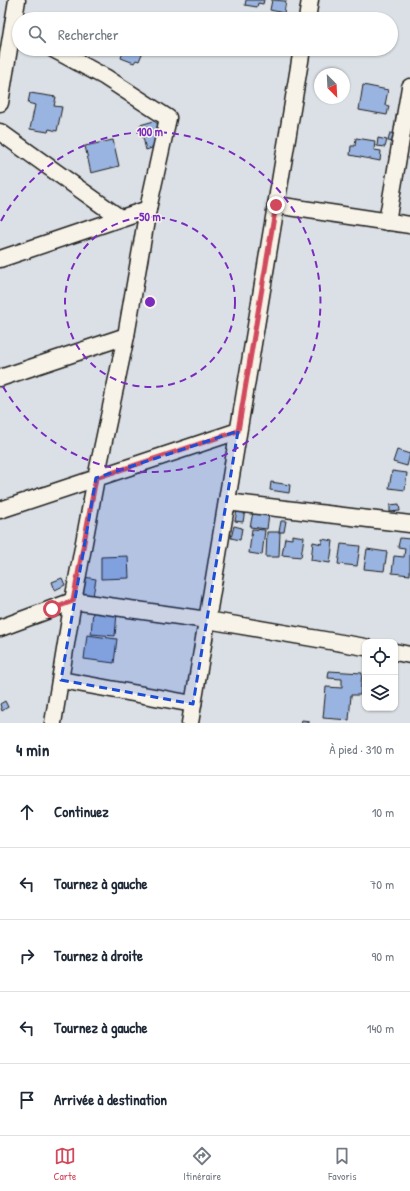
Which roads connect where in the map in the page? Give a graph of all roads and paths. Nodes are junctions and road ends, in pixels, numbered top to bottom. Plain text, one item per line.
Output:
1 (17, 0) edge
2 (310, 0) edge
3 (15, 12) edge
4 (308, 12) edge
5 (12, 25) edge
6 (10, 35) edge
7 (66, 56) edge
8 (301, 56) edge
9 (409, 94) edge
10 (0, 103) edge
11 (0, 132) edge
12 (276, 205) junction
13 (148, 209) junction
14 (120, 218) junction
15 (387, 222) junction
16 (410, 225) edge
17 (0, 259) edge
18 (126, 336) junction
19 (0, 378) edge
20 (238, 431) junction
21 (96, 478) junction
22 (227, 502) junction
23 (0, 510) edge
24 (410, 524) edge
25 (73, 601) junction
26 (207, 620) junction
27 (0, 628) edge
28 (362, 646) edge
29 (398, 653) edge
30 (410, 655) edge
31 (61, 680) junction
32 (193, 704) junction
33 (51, 722) edge
34 (190, 723) edge

1 - 3 street
2 - 4 street
5 - 6 street
6 - 10 street
7 - 13 street
8 - 12 street
9 - 15 street
11 - 14 street
12 - 15 street
12 - 20 street
13 - 14 street
13 - 18 street
14 - 17 street
15 - 16 street
18 - 19 street
18 - 21 street
20 - 21 street
20 - 22 street
21 - 23 street
21 - 25 street
22 - 24 street
22 - 26 street
25 - 26 street
25 - 27 street
25 - 31 street
26 - 28 street
26 - 32 street
29 - 30 street
31 - 32 street
31 - 33 street
32 - 34 street

